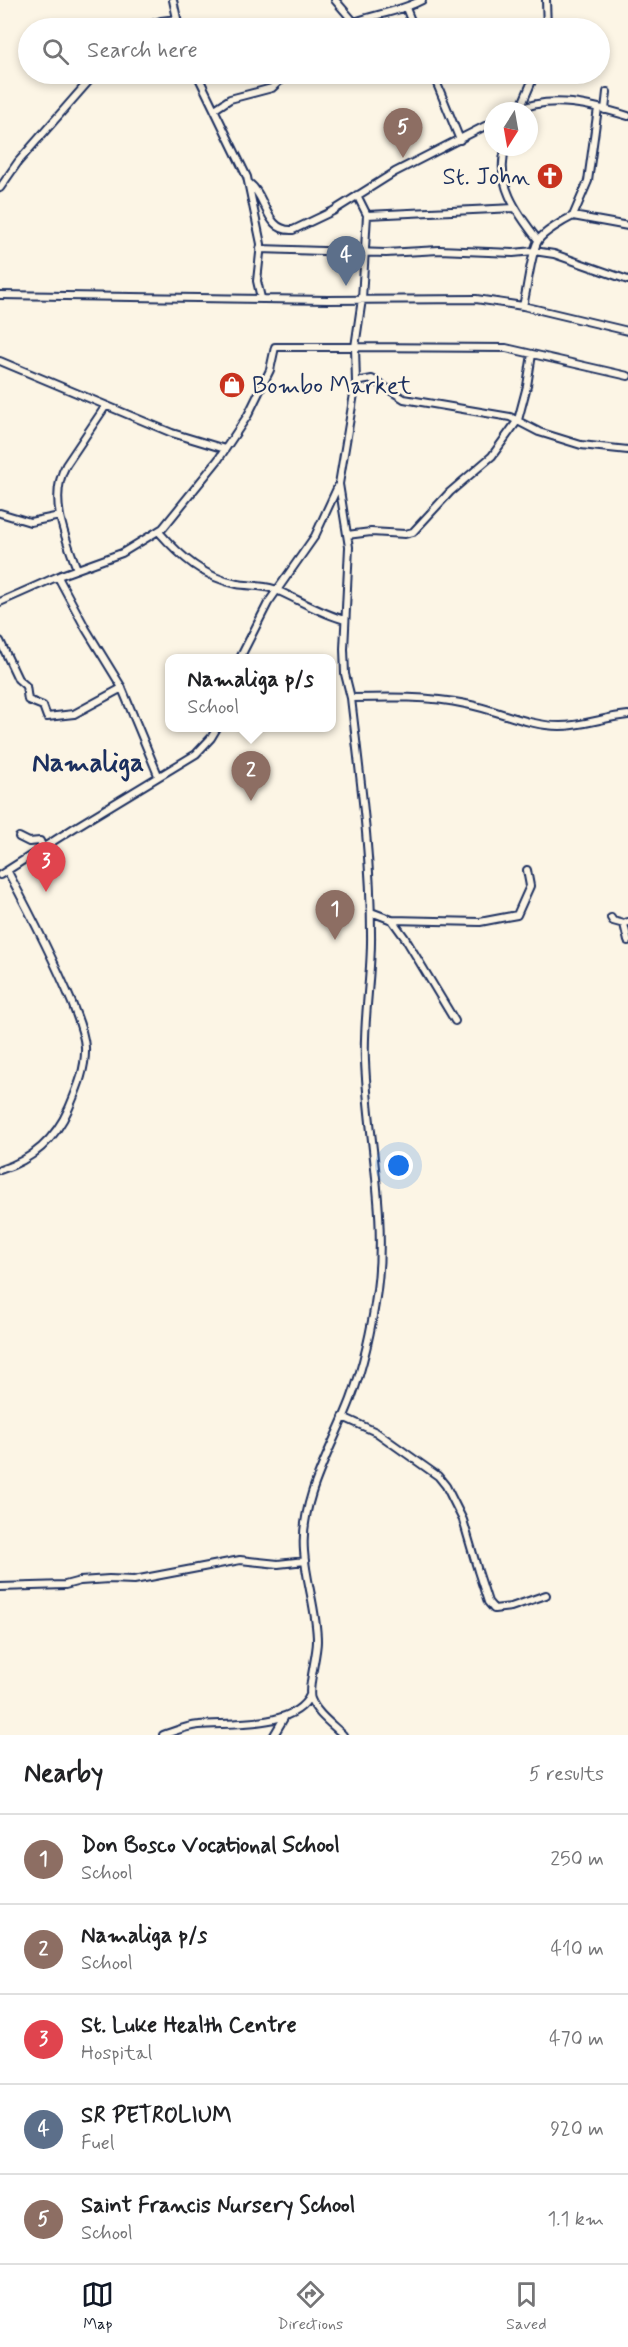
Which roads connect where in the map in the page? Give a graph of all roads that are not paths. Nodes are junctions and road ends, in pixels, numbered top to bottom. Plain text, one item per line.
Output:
1 (173, 0) edge
2 (335, 0) edge
3 (422, 0) edge
4 (546, 0) edge
5 (413, 2) edge
6 (406, 8) junction
7 (177, 18) edge
8 (351, 18) edge
9 (369, 18) edge
10 (410, 18) edge
11 (546, 18) edge
12 (86, 84) edge
13 (202, 84) edge
14 (276, 84) edge
15 (437, 84) edge
16 (530, 84) edge
17 (607, 92) dead end
18 (522, 102) edge
19 (538, 105) edge
20 (215, 109) junction
21 (602, 109) junction
22 (628, 116) edge
23 (484, 127) edge
24 (460, 140) junction
25 (504, 156) edge
26 (249, 183) junction
27 (0, 188) edge
28 (357, 195) junction
29 (515, 208) junction
30 (367, 215) junction
31 (573, 216) junction
32 (628, 226) edge
33 (538, 240) junction
34 (260, 249) junction
35 (534, 251) junction
36 (364, 252) junction
37 (628, 279) edge
38 (0, 295) edge
39 (261, 298) junction
40 (362, 299) junction
41 (523, 306) junction
42 (628, 331) edge
43 (355, 347) junction
44 (532, 354) junction
45 (0, 361) edge
46 (628, 376) edge
47 (356, 382) junction
48 (105, 407) junction
49 (518, 420) junction
50 (225, 449) junction
51 (628, 450) edge
52 (339, 484) junction
53 (0, 513) edge
54 (60, 516) junction
55 (159, 532) junction
56 (347, 534) junction
57 (76, 569) junction
58 (58, 577) junction
59 (276, 590) junction
60 (0, 602) edge
61 (345, 621) junction
62 (0, 641) edge
63 (242, 654) edge
64 (122, 688) junction
65 (351, 698) junction
66 (628, 715) edge
67 (215, 732) edge
68 (158, 776) junction
69 (19, 837) dead end
70 (43, 848) junction
71 (527, 870) dead end
72 (8, 872) junction
73 (0, 875) edge
74 (371, 912) junction
75 (611, 918) dead end
76 (392, 920) junction
77 (626, 923) edge
78 (628, 941) edge
79 (455, 1021) dead end
80 (0, 1170) edge
81 (343, 1417) junction
82 (304, 1561) junction
83 (0, 1587) edge
84 (546, 1596) dead end
85 (310, 1695) junction
86 (284, 1718) junction
87 (163, 1735) edge
88 (274, 1735) edge
89 (343, 1735) edge

1 - 7 street
2 - 8 street
3 - 5 street
4 - 11 street
5 - 6 street
6 - 9 street
6 - 10 street
12 - 27 street
13 - 20 street
14 - 20 street
15 - 24 street
16 - 18 street
17 - 21 street
19 - 21 street
20 - 26 street
21 - 22 street
21 - 31 street
23 - 24 street
24 - 28 street
25 - 29 street
26 - 28 street
26 - 34 street
28 - 30 street
29 - 30 street
29 - 33 street
30 - 36 street
31 - 32 street
31 - 33 street
33 - 35 street
34 - 36 street
34 - 39 street
35 - 36 street
35 - 37 street
35 - 41 street
36 - 40 street
38 - 39 street
39 - 40 street
40 - 41 street
40 - 43 street
41 - 42 street
43 - 44 street
43 - 47 street
43 - 50 street
44 - 46 street
44 - 49 street
45 - 48 street
47 - 49 street
47 - 52 street
48 - 50 street
48 - 54 street
49 - 51 street
49 - 56 street
50 - 55 street
52 - 56 street
52 - 59 street
53 - 54 street
54 - 57 street
55 - 57 street
55 - 59 street
56 - 61 street
57 - 58 street
58 - 60 street
58 - 64 street
59 - 61 street
59 - 63 street
61 - 65 street
62 - 64 street
64 - 68 street
65 - 66 street
65 - 74 street
67 - 68 street
68 - 70 street
69 - 70 street
70 - 72 street
71 - 76 street
72 - 73 street
72 - 80 street
74 - 76 street
74 - 81 street
75 - 77 street
76 - 79 street
77 - 78 street
81 - 82 street
81 - 84 street
82 - 83 street
82 - 85 street
85 - 86 street
85 - 89 street
86 - 87 street
86 - 88 street

